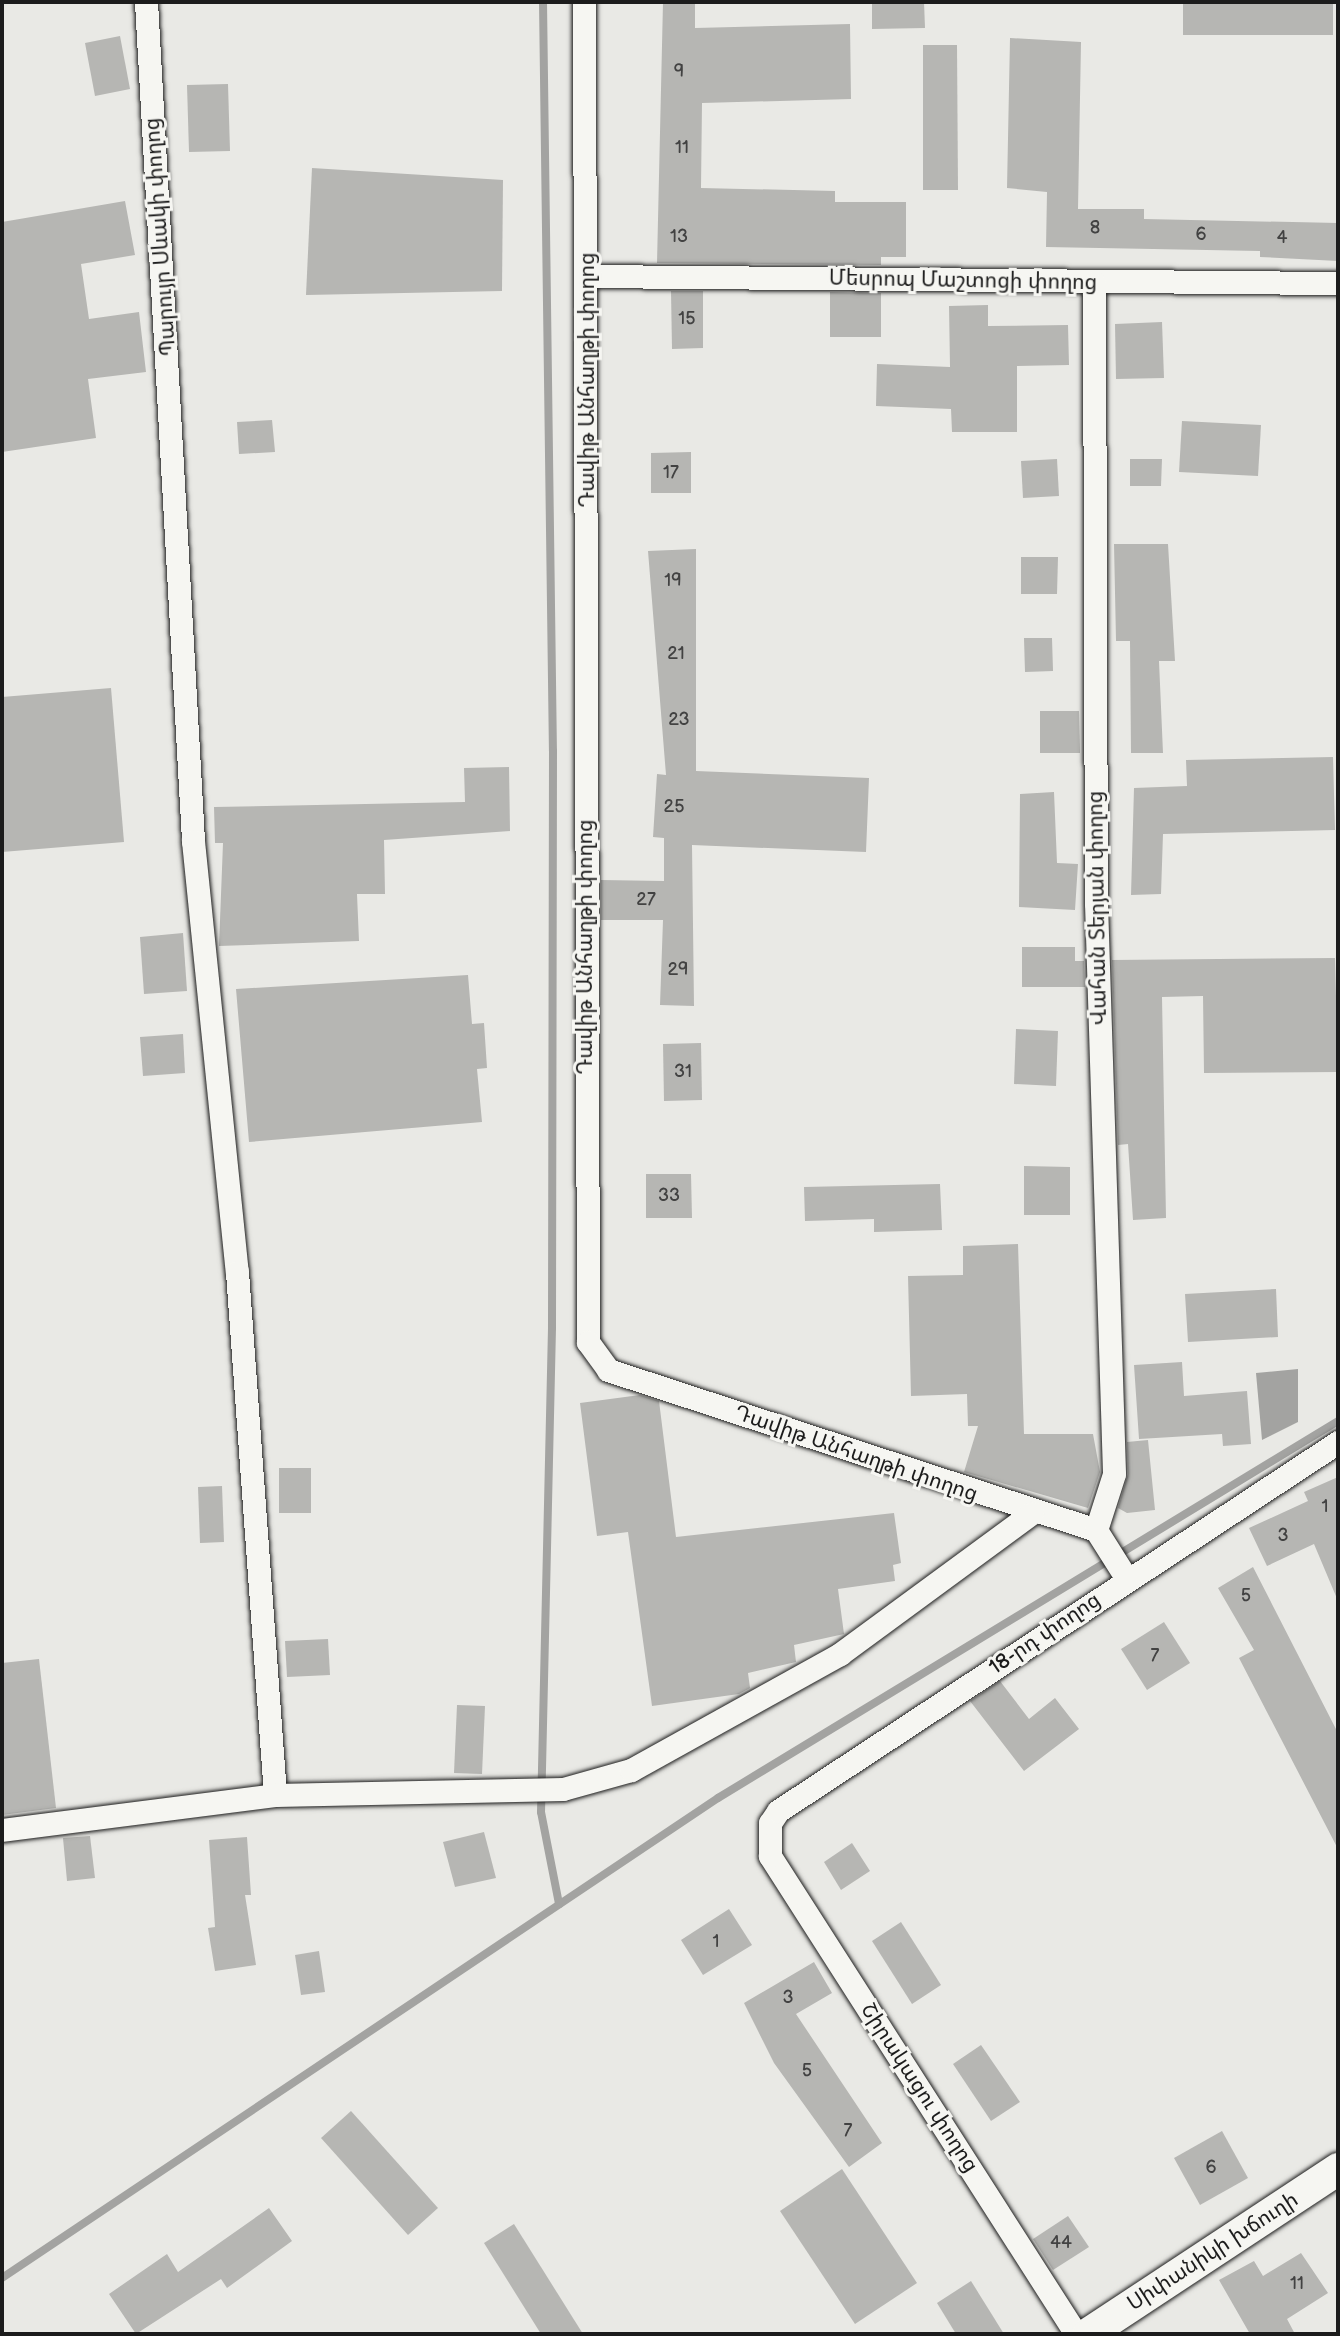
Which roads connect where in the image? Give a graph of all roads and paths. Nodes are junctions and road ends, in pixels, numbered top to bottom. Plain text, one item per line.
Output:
1 (146, 2) edge
2 (584, 2) edge
3 (589, 276) junction
4 (1094, 283) junction
5 (1338, 283) edge
6 (1338, 1442) edge
7 (1032, 1513) junction
8 (1096, 1530) junction
9 (1127, 1579) junction
10 (275, 1795) junction
11 (2, 1830) edge
12 (767, 1839) joint
13 (1338, 2169) edge
14 (1076, 2334) edge
15 (1088, 2334) edge

1 - 10 street, Պարույր Սևակի փողոց
2 - 3 street, Դավիթ Անհաղթի փողոց
3 - 4 street, Մեսրոպ Մաշտոցի փողոց
3 - 7 street, Դավիթ Անհաղթի փողոց
4 - 5 street, Մեսրոպ Մաշտոցի փողոց
4 - 8 street, Վահան Տերյան փողոց
6 - 9 street, 18-րդ փողոց
7 - 8 street, Դավիթ Անհաղթի փողոց
7 - 10 street
8 - 9 street
9 - 12 street, 18-րդ փողոց
10 - 11 street
12 - 14 street, Շիրակացու փողոց
13 - 15 main road, Սիփանիկի խճուղի

